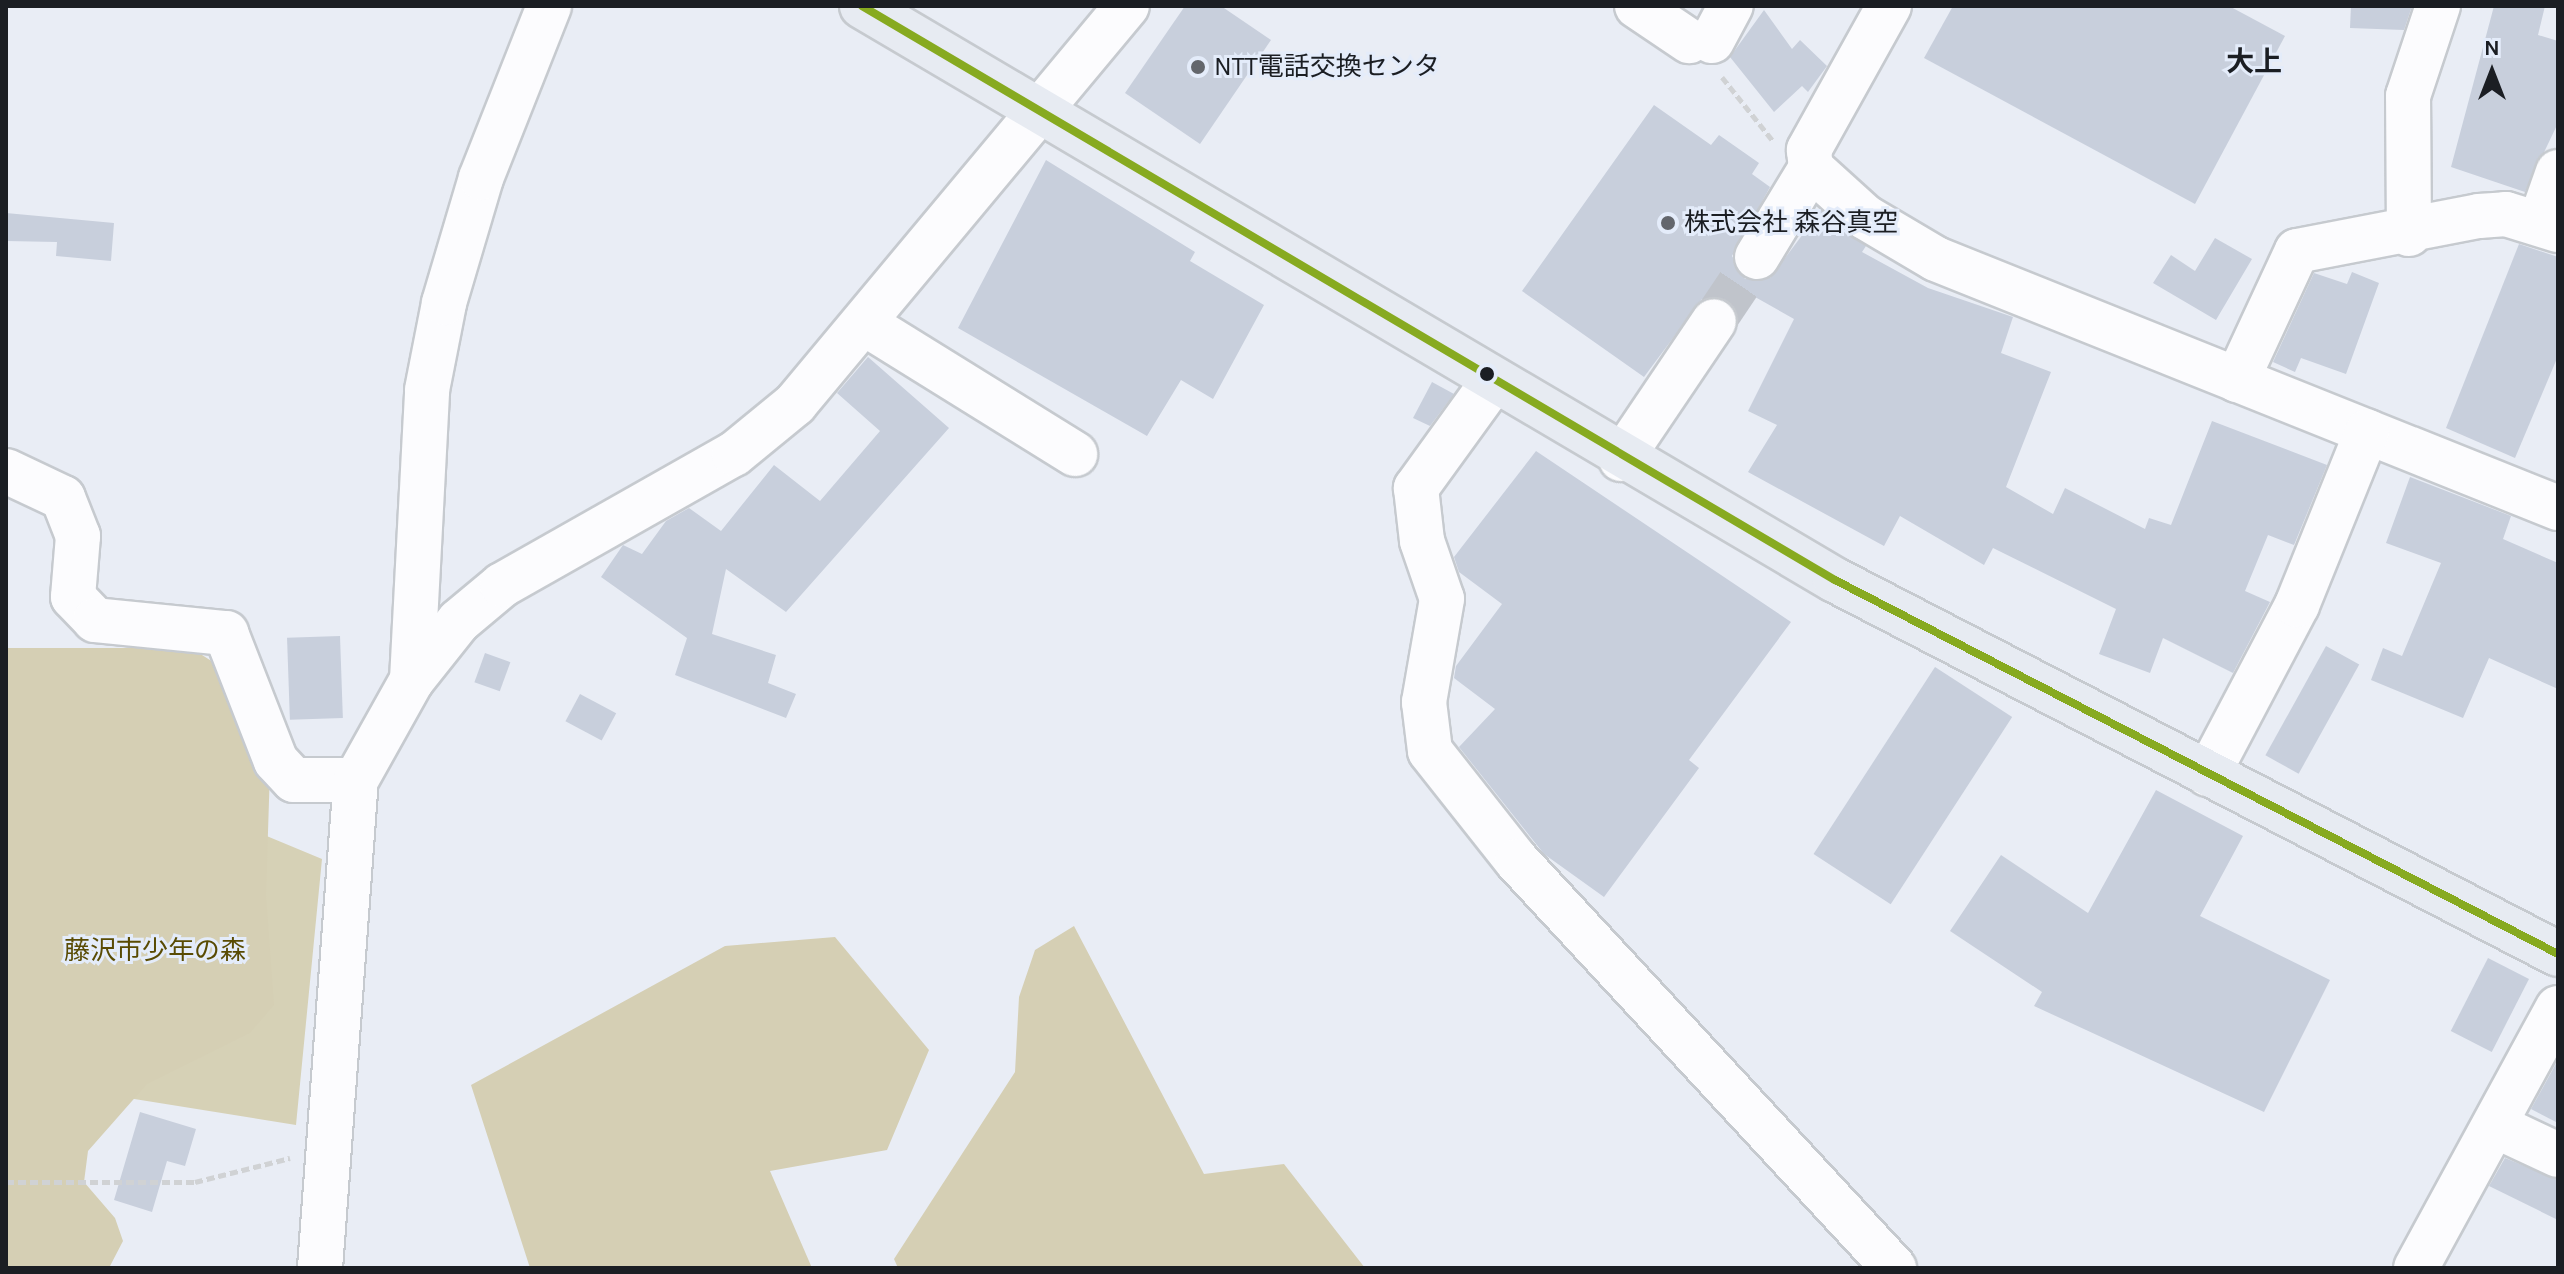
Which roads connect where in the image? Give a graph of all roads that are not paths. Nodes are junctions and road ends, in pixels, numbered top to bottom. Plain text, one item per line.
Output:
1 (549, 6) edge
2 (862, 6) edge
3 (1127, 6) edge
4 (1637, 6) edge
5 (1889, 6) edge
6 (2438, 6) edge
7 (1711, 29) edge
8 (1041, 111) junction
9 (1811, 168) junction
10 (2558, 172) edge
11 (2549, 226) edge
12 (2409, 234) junction
13 (1757, 257) tunnel mouth
14 (1714, 321) tunnel mouth
15 (867, 325) junction
16 (2237, 380) junction
17 (1492, 383) junction
18 (2367, 432) junction
19 (1075, 454) dead end
20 (1621, 459) junction
21 (6, 471) edge
22 (2558, 508) edge
23 (412, 680) junction
24 (2208, 774) junction
25 (356, 780) junction
26 (2558, 954) edge
27 (2558, 1008) edge
28 (2496, 1126) junction
29 (2558, 1155) edge
30 (320, 1268) edge
31 (1894, 1268) edge
32 (2416, 1268) edge

1 - 23 street
2 - 8 main road
3 - 8 street
4 - 7 street
5 - 9 street
6 - 12 street
8 - 15 street
8 - 17 main road
9 - 13 street
9 - 16 street
10 - 11 street
11 - 12 street
12 - 16 street
14 - 20 street
15 - 19 street
15 - 23 street
16 - 18 street
17 - 20 main road
17 - 31 street
18 - 22 street
18 - 24 street
20 - 24 main road
21 - 25 street
23 - 25 street
24 - 26 main road
25 - 30 street
27 - 28 street
28 - 29 street
28 - 32 street

